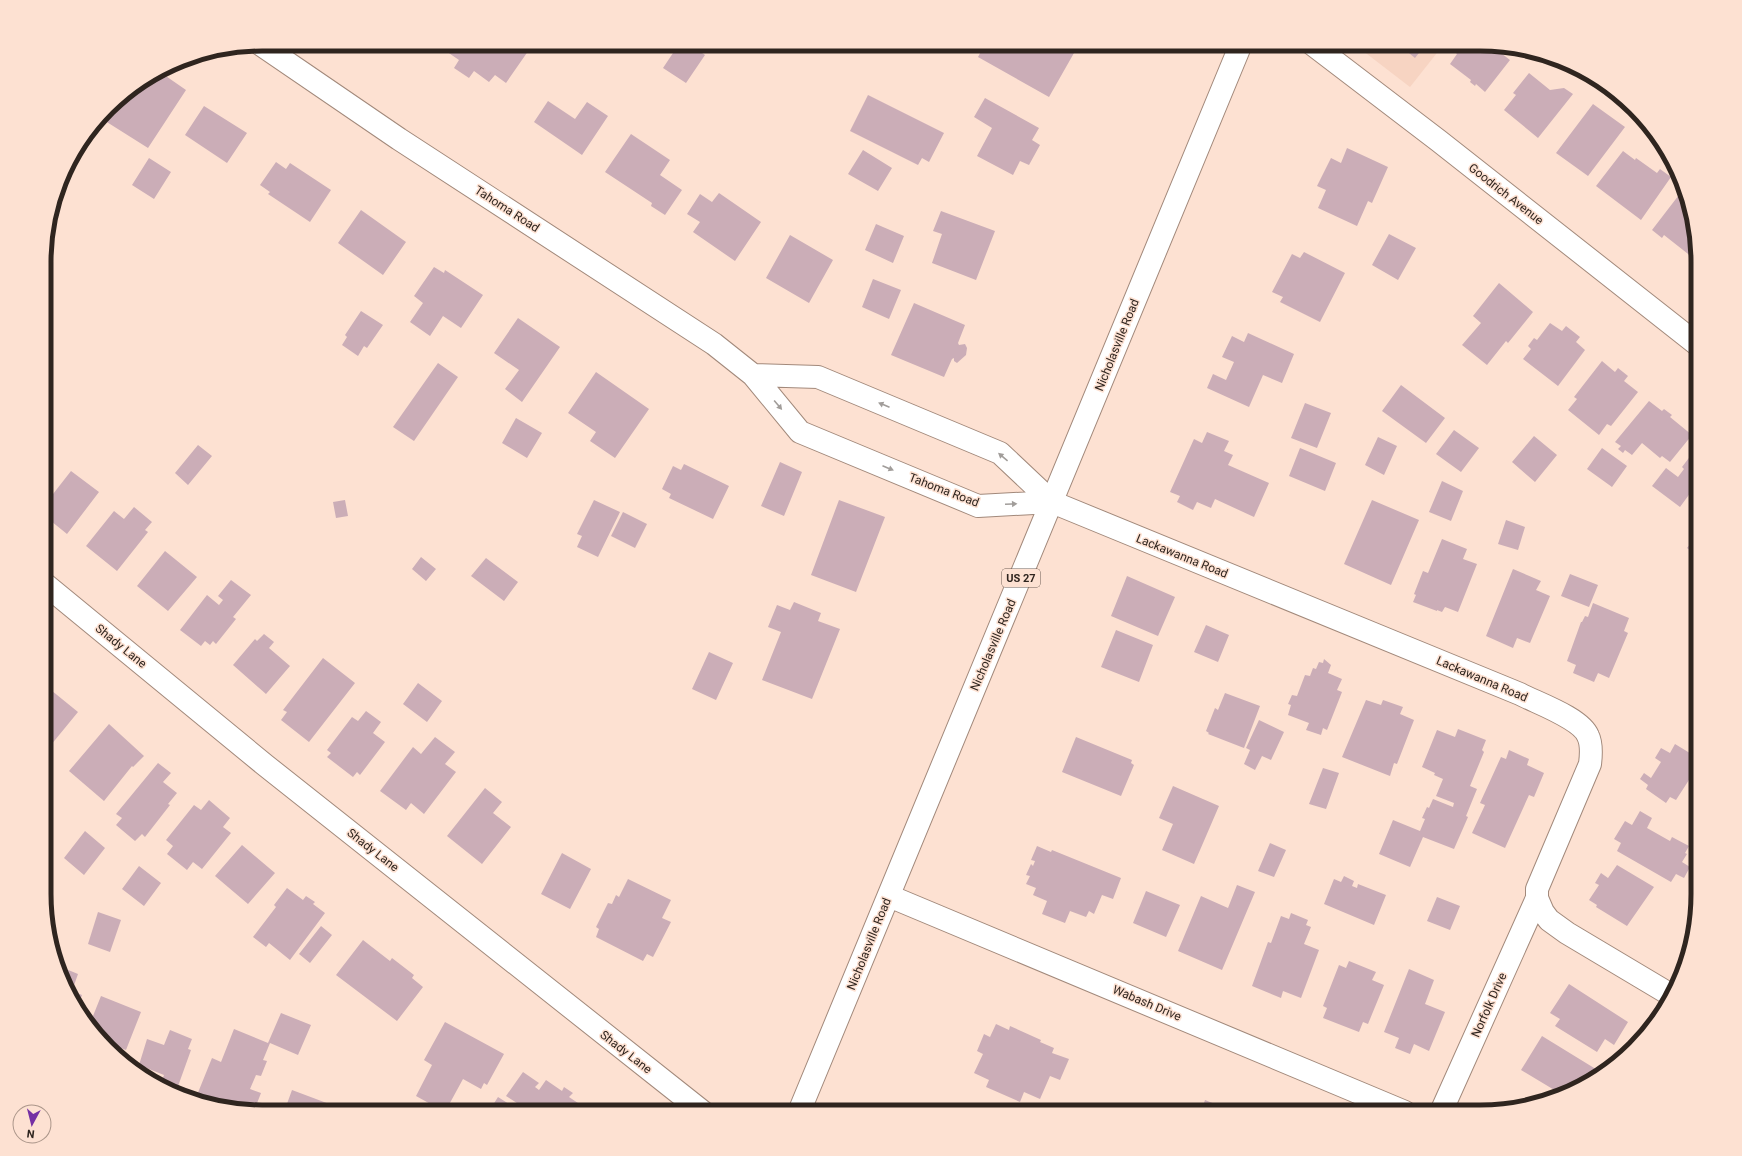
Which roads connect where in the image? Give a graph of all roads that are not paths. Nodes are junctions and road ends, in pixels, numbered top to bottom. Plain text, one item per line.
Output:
1 (270, 51) edge
2 (1239, 51) edge
3 (1321, 51) edge
4 (1691, 339) edge
5 (753, 376) junction
6 (1052, 502) junction
7 (51, 589) edge
8 (889, 896) junction
9 (1537, 898) junction
10 (1667, 992) edge
11 (694, 1105) edge
12 (802, 1105) edge
13 (1388, 1105) edge
14 (1444, 1105) edge

1 - 5 street, Tahoma Road
2 - 6 street, Nicholasville Road / US 27
3 - 4 street, Goodrich Avenue
6 -> 5 street
5 -> 6 street, Tahoma Road
6 - 8 street, Nicholasville Road / US 27
6 - 9 street, Lackawanna Road
7 - 11 street, Shady Lane
8 - 12 street, Nicholasville Road / US 27
8 - 13 street, Wabash Drive
9 - 10 street
9 - 14 street, Norfolk Drive

